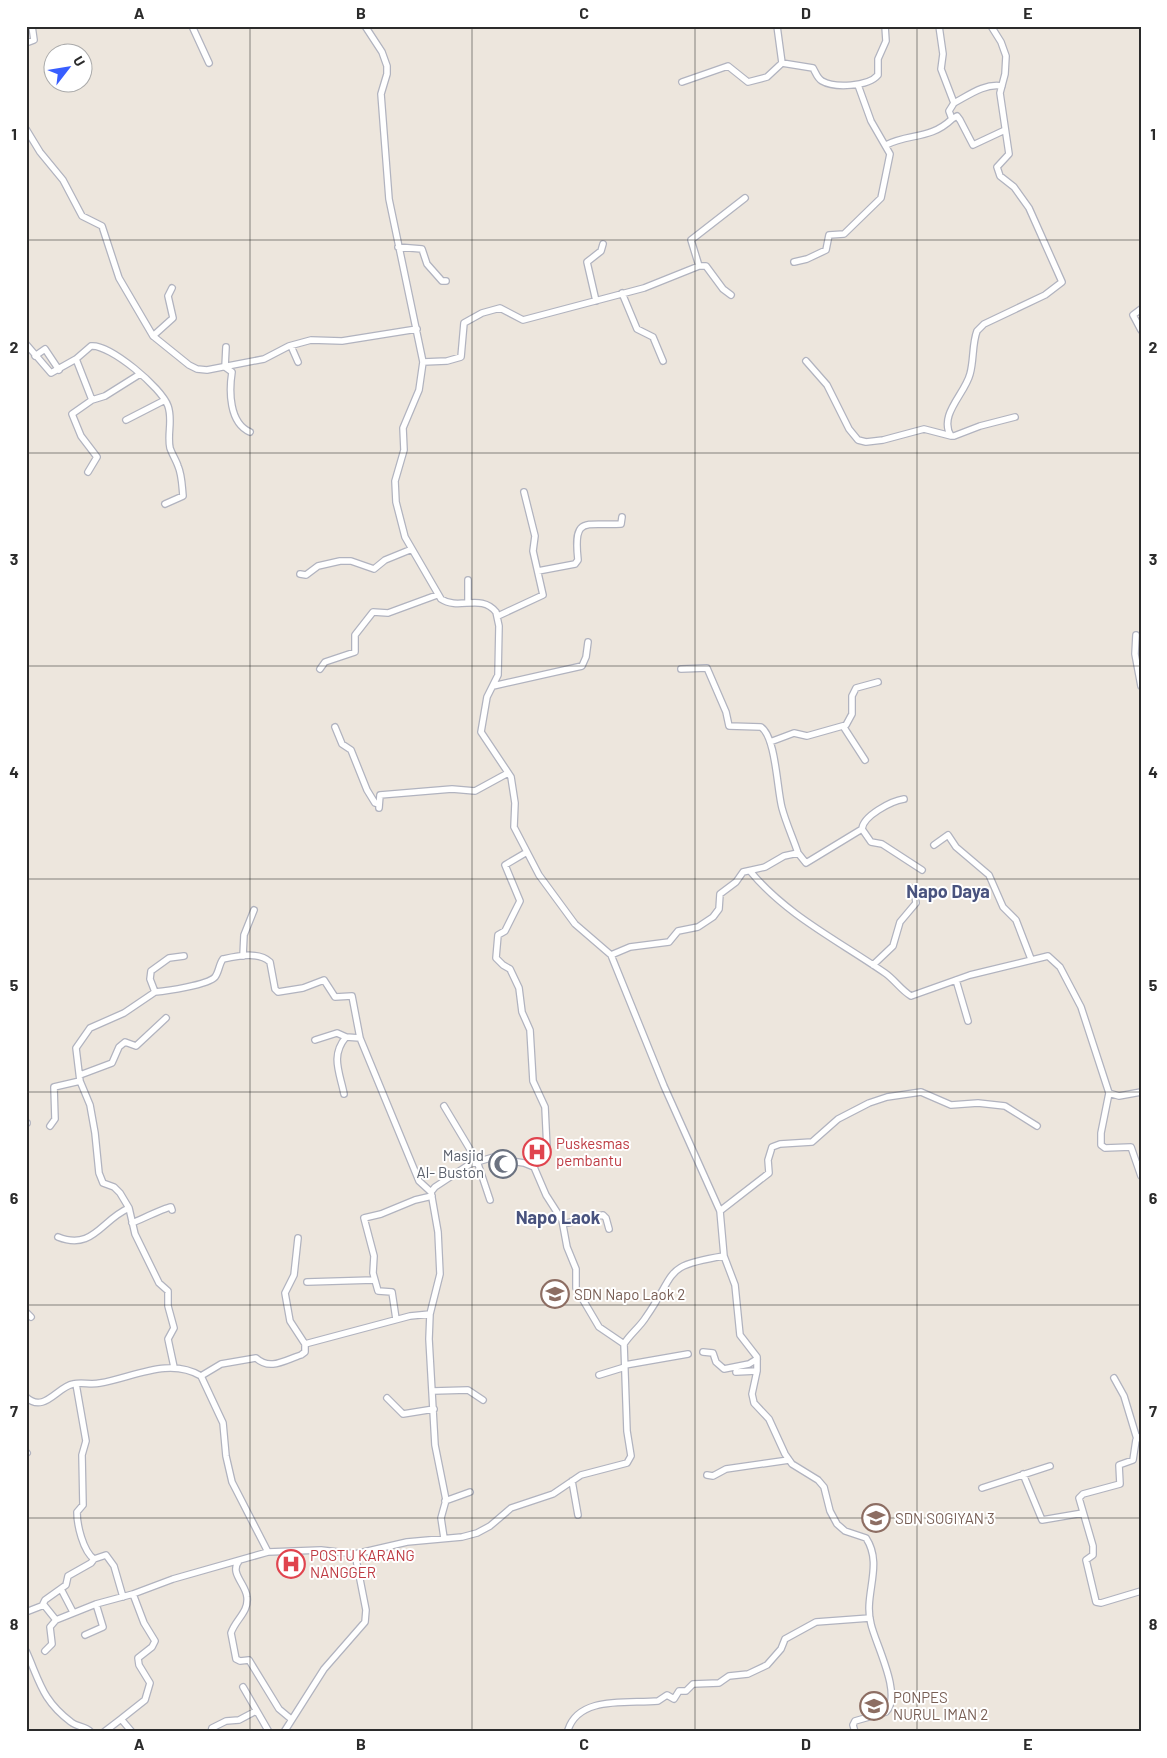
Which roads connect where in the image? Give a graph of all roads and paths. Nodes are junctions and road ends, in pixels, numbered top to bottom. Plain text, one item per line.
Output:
1 (32, 26) edge
2 (192, 26) edge
3 (364, 26) edge
4 (777, 26) edge
5 (886, 26) edge
6 (940, 26) edge
7 (991, 26) edge
8 (26, 43) edge
9 (209, 63) dead end
10 (782, 63) junction
11 (682, 82) dead end
12 (858, 85) junction
13 (1002, 86) junction
14 (954, 103) junction
15 (952, 119) junction
16 (26, 129) edge
17 (1005, 130) junction
18 (886, 145) junction
19 (745, 198) dead end
20 (603, 244) dead end
21 (398, 247) junction
22 (794, 262) dead end
23 (699, 266) junction
24 (446, 281) dead end
25 (172, 288) dead end
26 (622, 294) junction
27 (730, 294) dead end
28 (596, 301) junction
29 (1141, 309) edge
30 (418, 329) junction
31 (1141, 330) edge
32 (152, 336) junction
33 (26, 344) edge
34 (291, 346) junction
35 (226, 347) dead end
36 (35, 356) junction
37 (76, 359) junction
38 (806, 360) dead end
39 (663, 361) dead end
40 (298, 362) dead end
41 (423, 365) junction
42 (225, 367) junction
43 (59, 370) junction
44 (140, 374) junction
45 (92, 400) junction
46 (165, 400) junction
47 (1014, 417) dead end
48 (126, 420) dead end
49 (250, 432) dead end
50 (951, 436) junction
51 (88, 472) dead end
52 (524, 492) dead end
53 (165, 504) dead end
54 (622, 517) dead end
55 (412, 549) junction
56 (538, 571) junction
57 (300, 574) dead end
58 (468, 580) dead end
59 (437, 595) junction
60 (468, 602) junction
61 (498, 616) junction
62 (1136, 634) dead end
63 (588, 642) dead end
64 (320, 669) dead end
65 (682, 669) dead end
66 (1139, 671) edge
67 (878, 682) dead end
68 (493, 686) junction
69 (1141, 686) edge
70 (843, 726) junction
71 (335, 727) dead end
72 (770, 742) junction
73 (865, 760) dead end
74 (508, 772) junction
75 (904, 799) dead end
76 (862, 830) junction
77 (934, 845) dead end
78 (527, 852) junction
79 (798, 853) junction
80 (750, 870) junction
81 (922, 870) dead end
82 (914, 888) dead end
83 (254, 910) dead end
84 (611, 955) junction
85 (184, 956) dead end
86 (243, 956) junction
87 (1031, 959) junction
88 (873, 965) junction
89 (956, 980) junction
90 (155, 992) junction
91 (166, 1018) dead end
92 (968, 1021) dead end
93 (346, 1037) junction
94 (360, 1038) junction
95 (316, 1040) dead end
96 (80, 1078) junction
97 (1141, 1092) edge
98 (1110, 1093) junction
99 (344, 1094) dead end
100 (444, 1106) dead end
101 (50, 1126) dead end
102 (1037, 1126) dead end
103 (477, 1161) junction
104 (534, 1168) junction
105 (1141, 1176) edge
106 (432, 1194) junction
107 (490, 1200) dead end
108 (129, 1208) junction
109 (172, 1210) dead end
110 (720, 1211) junction
111 (132, 1223) junction
112 (563, 1224) junction
113 (609, 1229) dead end
114 (58, 1237) dead end
115 (298, 1238) dead end
116 (724, 1256) junction
117 (374, 1280) junction
118 (307, 1282) dead end
119 (26, 1312) edge
120 (430, 1314) junction
121 (31, 1317) dead end
122 (396, 1319) junction
123 (305, 1344) junction
124 (624, 1344) junction
125 (703, 1352) dead end
126 (688, 1354) dead end
127 (757, 1359) junction
128 (625, 1366) junction
129 (174, 1367) junction
130 (757, 1371) junction
131 (736, 1372) dead end
132 (599, 1375) dead end
133 (201, 1376) junction
134 (1114, 1378) dead end
135 (76, 1384) junction
136 (433, 1392) junction
137 (26, 1397) edge
138 (387, 1398) dead end
139 (483, 1400) dead end
140 (434, 1409) junction
141 (1139, 1438) edge
142 (789, 1460) junction
143 (1050, 1466) dead end
144 (1023, 1474) junction
145 (707, 1475) dead end
146 (572, 1481) junction
147 (982, 1488) dead end
148 (470, 1492) dead end
149 (446, 1501) junction
150 (1083, 1513) junction
151 (578, 1515) dead end
152 (444, 1538) junction
153 (268, 1552) junction
154 (355, 1554) junction
155 (94, 1559) junction
156 (240, 1561) junction
157 (61, 1589) junction
158 (1141, 1591) edge
159 (133, 1594) junction
160 (123, 1597) junction
161 (43, 1604) junction
162 (96, 1604) junction
163 (26, 1612) edge
164 (73, 1612) junction
165 (870, 1618) junction
166 (56, 1620) junction
167 (85, 1635) dead end
168 (26, 1651) edge
169 (45, 1651) dead end
170 (243, 1687) dead end
171 (256, 1711) junction
172 (121, 1719) junction
173 (291, 1719) junction
174 (568, 1730) dead end
175 (91, 1732) edge
176 (104, 1732) edge
177 (132, 1732) edge
178 (211, 1732) edge
179 (269, 1732) edge
180 (284, 1732) edge
181 (855, 1732) edge

1 - 8 street
2 - 9 street
3 - 21 street
4 - 10 street
5 - 12 street
6 - 14 street
7 - 13 street
10 - 11 street
10 - 12 street
12 - 18 street
13 - 14 street
13 - 17 street
14 - 15 street
15 - 17 street
15 - 18 street
16 - 32 street
17 - 50 street
18 - 22 street
19 - 23 street
20 - 28 street
21 - 24 street
21 - 30 street
23 - 26 street
23 - 27 street
25 - 32 street
26 - 28 street
26 - 39 street
28 - 41 street
29 - 31 street
30 - 34 street
30 - 41 street
32 - 42 street
33 - 36 street
34 - 40 street
34 - 42 street
35 - 42 street
36 - 43 street
36 - 43 street
37 - 43 street
37 - 44 street
37 - 45 street
38 - 50 street
41 - 55 street
42 - 49 street
44 - 45 street
44 - 46 street
45 - 51 street
46 - 48 street
46 - 53 street
47 - 50 street
52 - 56 street
54 - 56 street
55 - 57 street
55 - 59 street
56 - 61 street
58 - 60 street
59 - 60 street
59 - 64 street
60 - 61 street
61 - 68 street
62 - 66 street
63 - 68 street
65 - 72 street
66 - 69 street
67 - 70 street
68 - 74 street
70 - 72 street
70 - 73 street
71 - 74 street
72 - 79 street
74 - 78 street
75 - 76 street
76 - 79 street
76 - 81 street
77 - 87 street
78 - 84 street
78 - 104 street
79 - 80 street
80 - 84 street
80 - 88 street
82 - 88 street
83 - 86 street
84 - 110 street
85 - 90 street
86 - 90 street
86 - 94 street
87 - 89 street
87 - 98 street
88 - 89 street
89 - 92 street
90 - 96 street
91 - 96 street
93 - 94 street
93 - 95 street
93 - 99 street
94 - 106 street
96 - 101 street
96 - 108 street
97 - 98 street
98 - 105 street
100 - 103 street
102 - 110 street
103 - 104 street
103 - 106 street
103 - 107 street
104 - 112 street
106 - 117 street
106 - 120 street
108 - 111 street
108 - 114 street
109 - 111 street
110 - 116 street
111 - 129 street
112 - 113 street
112 - 124 street
115 - 123 street
116 - 124 street
116 - 127 street
117 - 118 street
117 - 122 street
119 - 121 street
120 - 122 street
120 - 136 street
122 - 123 street
123 - 133 street
124 - 128 street
125 - 127 street
126 - 128 street
127 - 130 street
128 - 132 street
128 - 146 street
129 - 133 street
129 - 135 street
130 - 131 street
130 - 142 street
133 - 153 street
134 - 141 street
135 - 137 street
135 - 155 street
136 - 139 street
136 - 140 street
138 - 140 street
140 - 149 street
141 - 150 street
142 - 145 street
142 - 165 street
143 - 144 street
144 - 147 street
144 - 150 street
146 - 151 street
146 - 152 street
148 - 149 street
149 - 152 street
150 - 158 street
152 - 154 street
153 - 154 street
153 - 156 street
154 - 173 street
155 - 157 street
155 - 160 street
156 - 159 street
156 - 173 street
157 - 161 street
157 - 164 street
159 - 160 street
159 - 172 street
160 - 162 street
161 - 163 street
161 - 166 street
162 - 164 street
162 - 167 street
164 - 166 street
165 - 174 street
165 - 181 street
166 - 169 street
168 - 175 street
170 - 171 street
171 - 178 street
171 - 179 street
172 - 176 street
172 - 177 street
173 - 180 street

